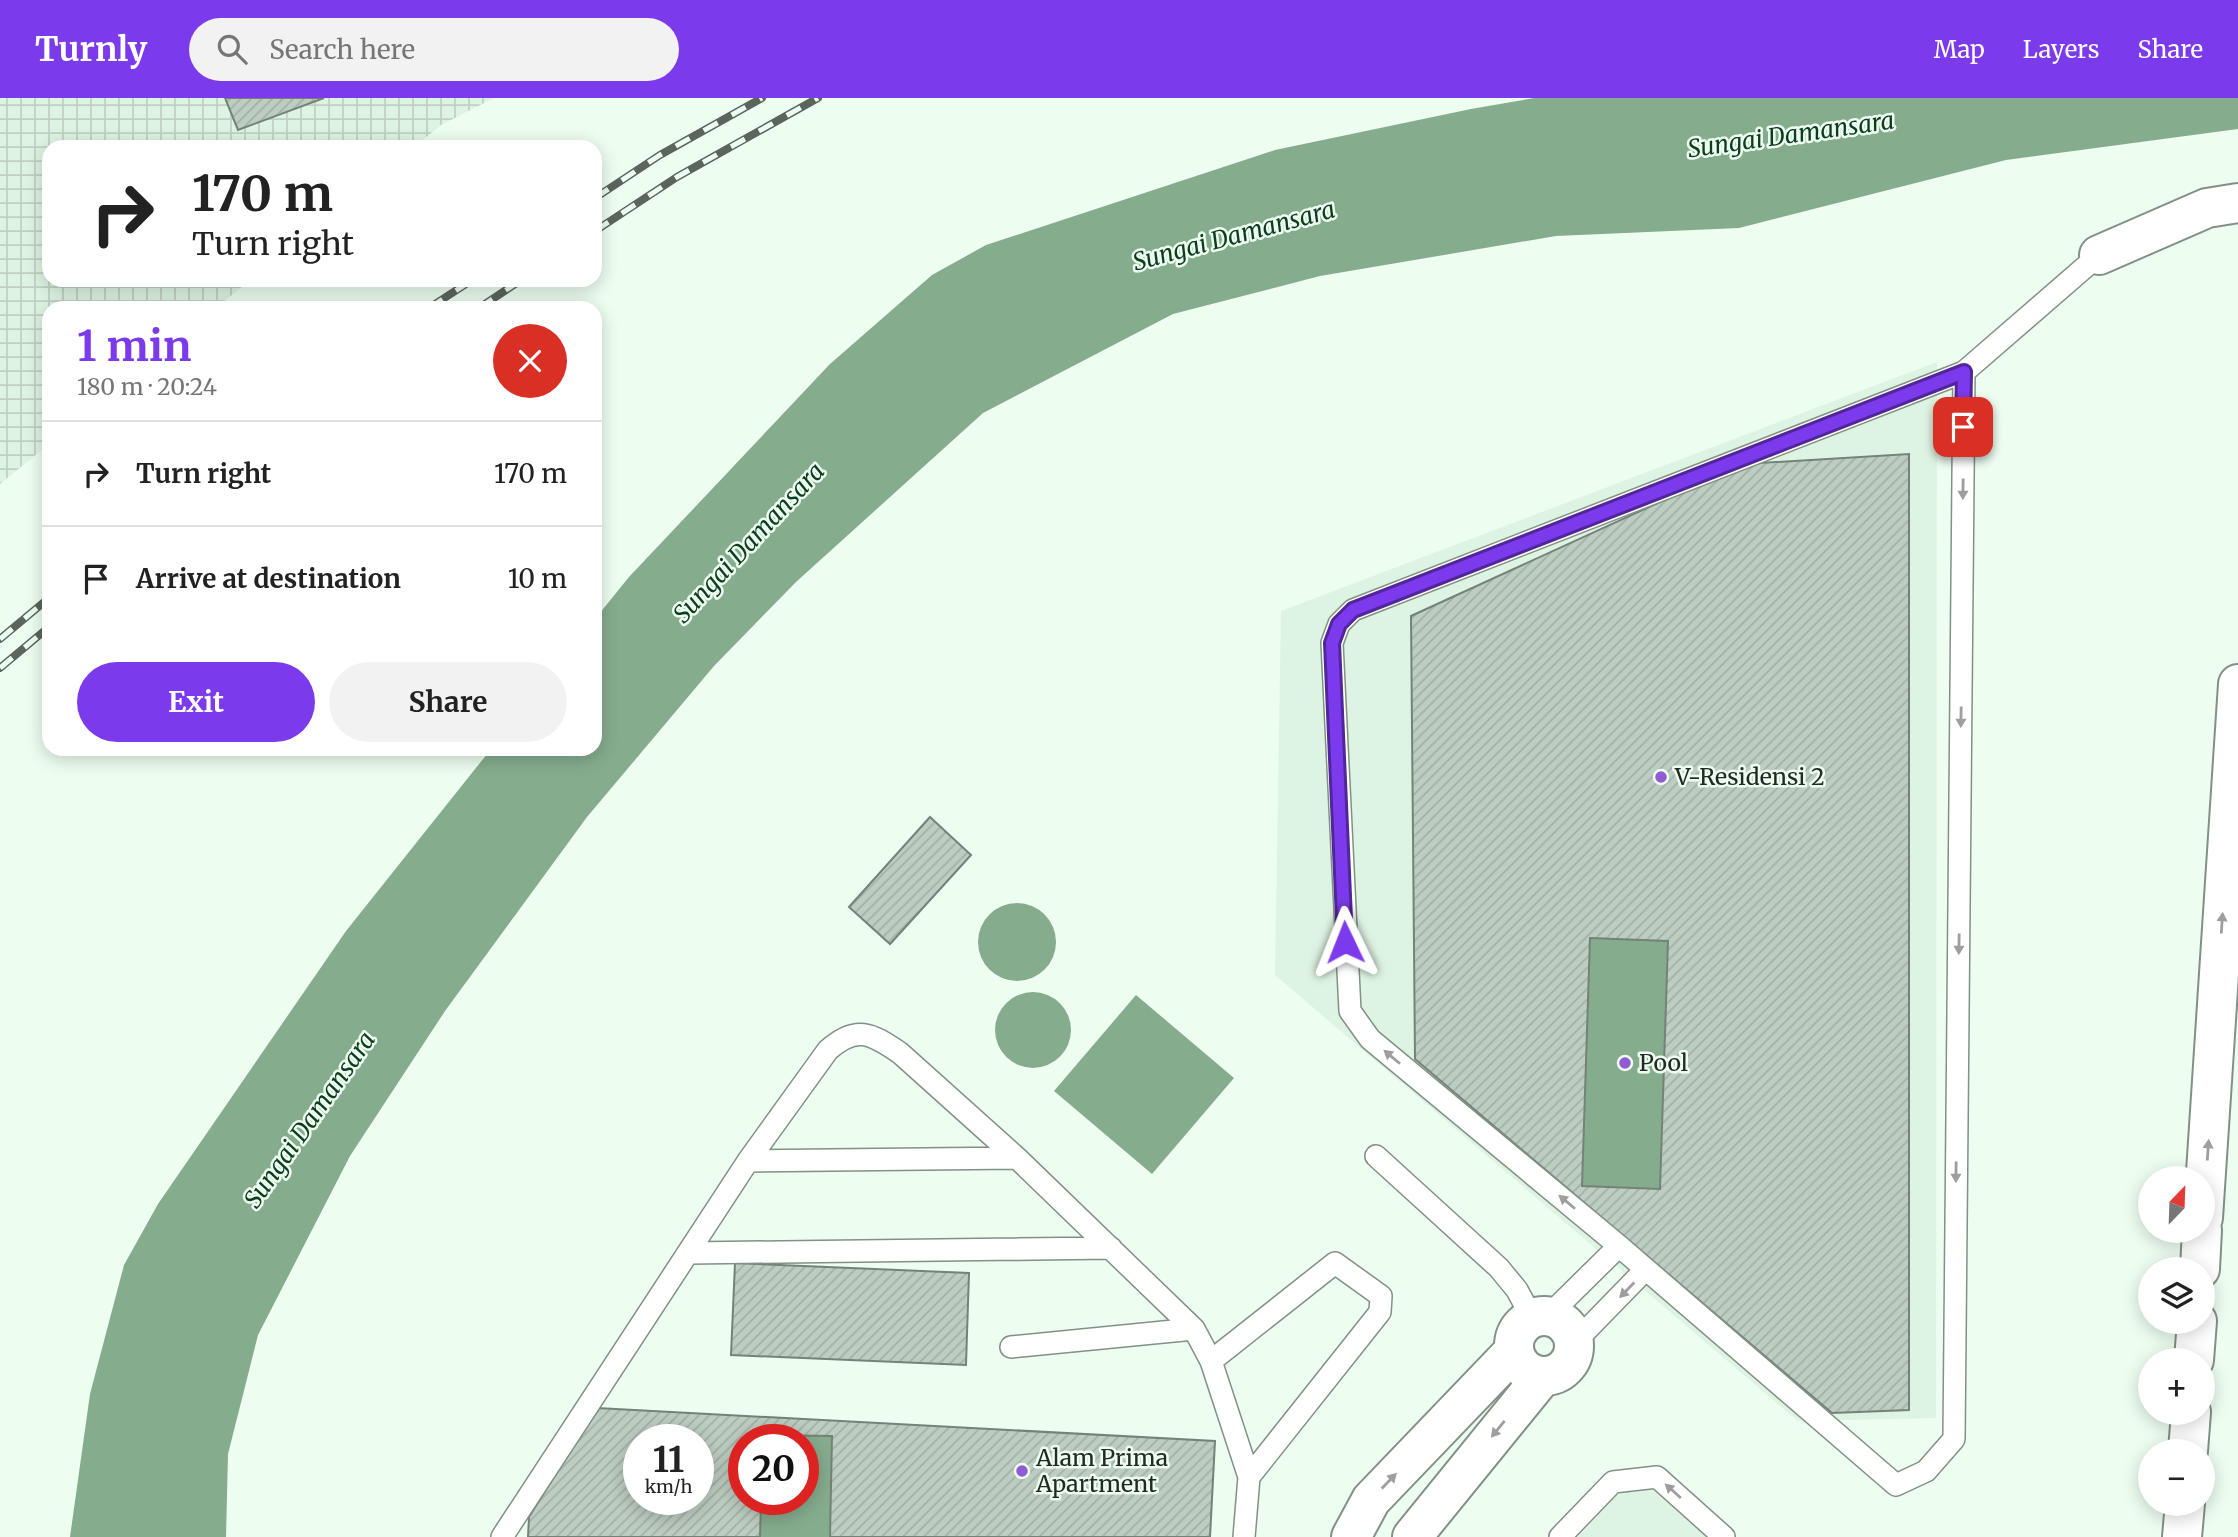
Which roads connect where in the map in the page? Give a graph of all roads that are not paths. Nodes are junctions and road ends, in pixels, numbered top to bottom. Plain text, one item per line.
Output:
1 (2238, 202) edge
2 (2099, 255) joint
3 (1964, 372) junction
4 (2238, 684) edge
5 (1376, 1156) dead end
6 (1017, 1158) junction
7 (748, 1161) junction
8 (2206, 1166) edge
9 (1619, 1246) junction
10 (1111, 1248) junction
11 (689, 1253) junction
12 (1646, 1269) junction
13 (1540, 1317) junction
14 (1194, 1329) junction
15 (1574, 1343) junction
16 (1011, 1347) dead end
17 (1513, 1352) junction
18 (1211, 1361) junction
19 (1542, 1377) junction
20 (1249, 1477) junction
21 (2184, 1516) edge
22 (502, 1537) edge
23 (1244, 1537) edge
24 (1351, 1537) edge
25 (1412, 1537) edge
26 (1560, 1537) edge
27 (1724, 1537) edge
28 (2182, 1537) edge

1 - 2 main road
2 - 3 lane
9 -> 3 lane
3 -> 12 lane
8 -> 4 main road
5 - 13 lane
6 - 7 lane
6 - 7 lane
6 - 10 lane
7 - 11 lane
9 - 12 lane
9 - 13 lane
10 - 11 lane
10 - 14 lane
11 - 22 lane
12 -> 15 lane
13 - 15 main road
13 - 17 main road
14 - 16 lane
14 - 18 lane
15 - 19 main road
17 - 19 main road
24 -> 17 main road
18 - 20 lane
18 - 20 lane
19 -> 25 main road
20 - 23 lane
21 - 28 main road
27 -> 26 lane

